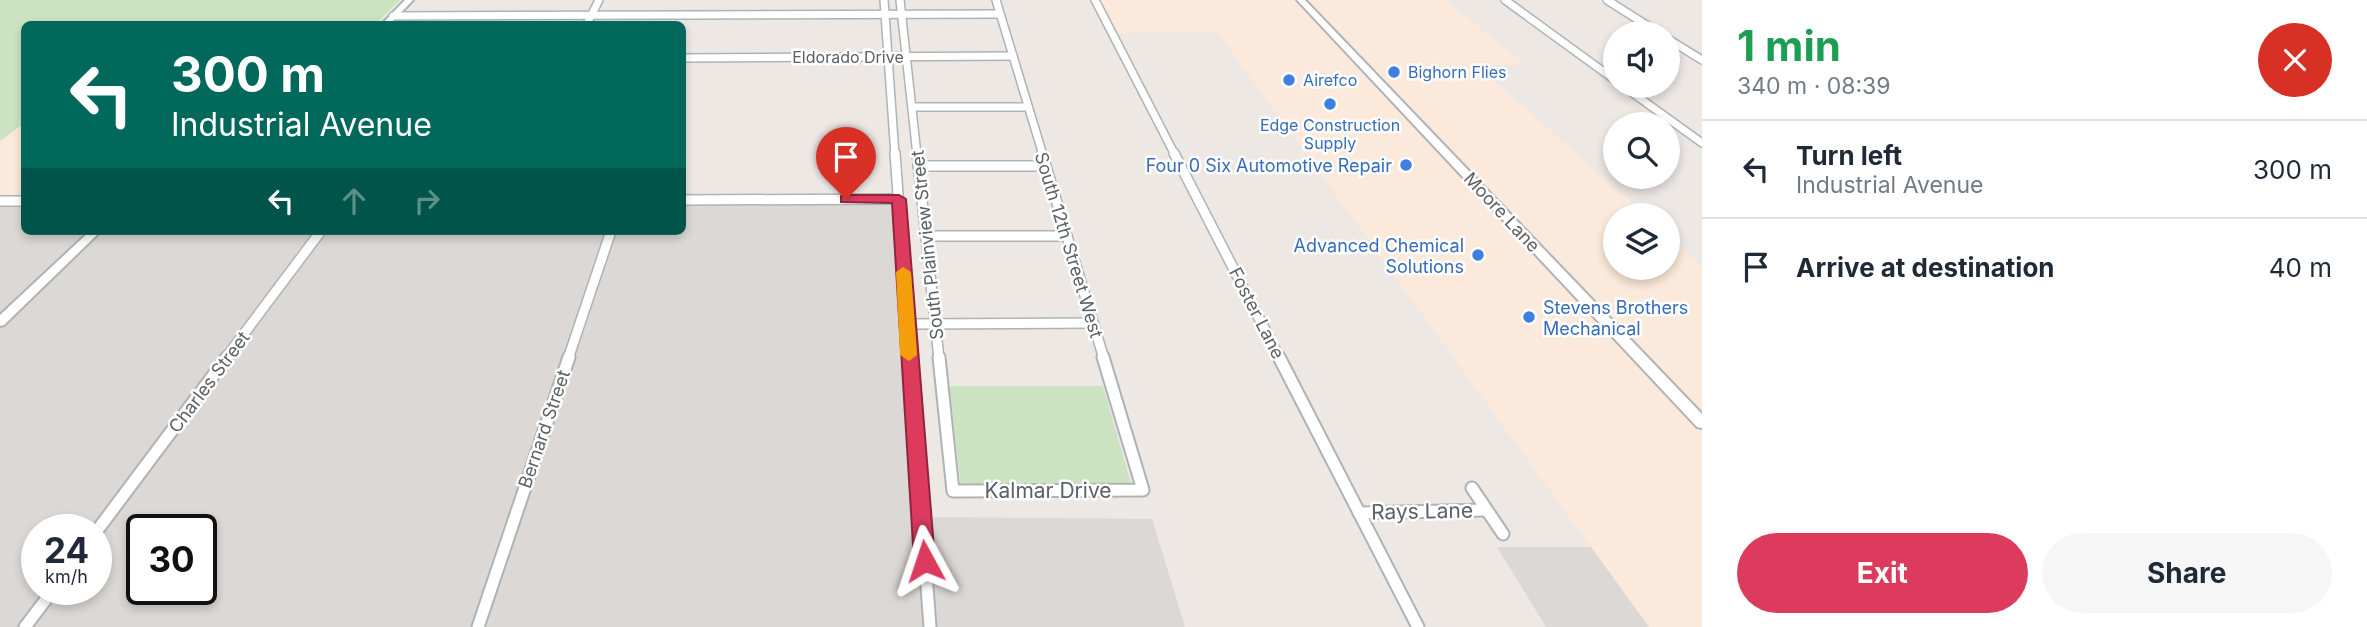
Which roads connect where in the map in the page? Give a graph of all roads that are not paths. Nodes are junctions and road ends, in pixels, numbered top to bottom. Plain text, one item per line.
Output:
1 (409, 0) edge
2 (599, 0) edge
3 (884, 0) edge
4 (900, 0) edge
5 (996, 0) edge
6 (1095, 0) edge
7 (1301, 0) edge
8 (1505, 0) edge
9 (1607, 0) edge
10 (885, 14) junction
11 (902, 14) junction
12 (1000, 14) junction
13 (591, 15) junction
14 (393, 16) junction
15 (389, 21) edge
16 (588, 21) edge
17 (1640, 21) edge
18 (1680, 46) edge
19 (1013, 56) junction
20 (890, 57) junction
21 (906, 57) junction
22 (686, 58) edge
23 (1702, 60) edge
24 (1603, 71) edge
25 (1640, 98) edge
26 (912, 107) junction
27 (1028, 107) junction
28 (1702, 143) edge
29 (918, 166) junction
30 (1045, 166) junction
31 (899, 199) junction
32 (686, 200) edge
33 (0, 201) edge
34 (21, 201) edge
35 (92, 235) edge
36 (318, 235) edge
37 (610, 235) edge
38 (926, 236) junction
39 (1066, 236) junction
40 (0, 322) edge
41 (1093, 323) junction
42 (906, 324) junction
43 (935, 324) junction
44 (1702, 423) edge
45 (1472, 488) dead end
46 (1143, 490) joint
47 (953, 491) joint
48 (1486, 510) junction
49 (1359, 513) junction
50 (109, 514) edge
51 (1503, 534) dead end
52 (42, 605) edge
53 (25, 627) edge
54 (478, 627) edge
55 (930, 627) edge
56 (1418, 627) edge

1 - 14 street
2 - 13 street
3 - 10 street, South Plainview Street
4 - 11 street, South Plainview Street
5 - 12 street, South 12th Street West
6 - 49 street, Foster Lane
7 - 44 street, Moore Lane
8 - 24 street
9 - 17 street
10 - 11 street
10 - 13 street
10 - 20 street, South Plainview Street
11 - 12 street
11 - 21 street, South Plainview Street
12 - 19 street, South 12th Street West
13 - 14 street
13 - 16 street
14 - 15 street
18 - 23 street
19 - 21 street, Eldorado Drive
19 - 27 street, South 12th Street West
20 - 21 street, Eldorado Drive
20 - 22 street, Eldorado Drive
20 - 31 street, South Plainview Street
21 - 26 street, South Plainview Street
25 - 28 street
26 - 27 street
26 - 29 street, South Plainview Street
27 - 30 street, South 12th Street West
29 - 30 street
29 - 38 street, South Plainview Street
30 - 39 street, South 12th Street West
31 - 32 street
31 - 42 street, South Plainview Street
33 - 34 street
35 - 40 street
36 - 50 street, Charles Street
37 - 54 street, Bernard Street
38 - 39 street
38 - 43 street, South Plainview Street
39 - 41 street, South 12th Street West
41 - 43 street
41 - 46 street, South 12th Street West
42 - 43 street
42 - 55 street, South Plainview Street
43 - 47 street, South Plainview Street
45 - 48 street, Rays Lane
46 - 47 street, Kalmar Drive
48 - 49 street, Rays Lane
48 - 51 street, Rays Lane
49 - 56 street, Foster Lane
52 - 53 street

